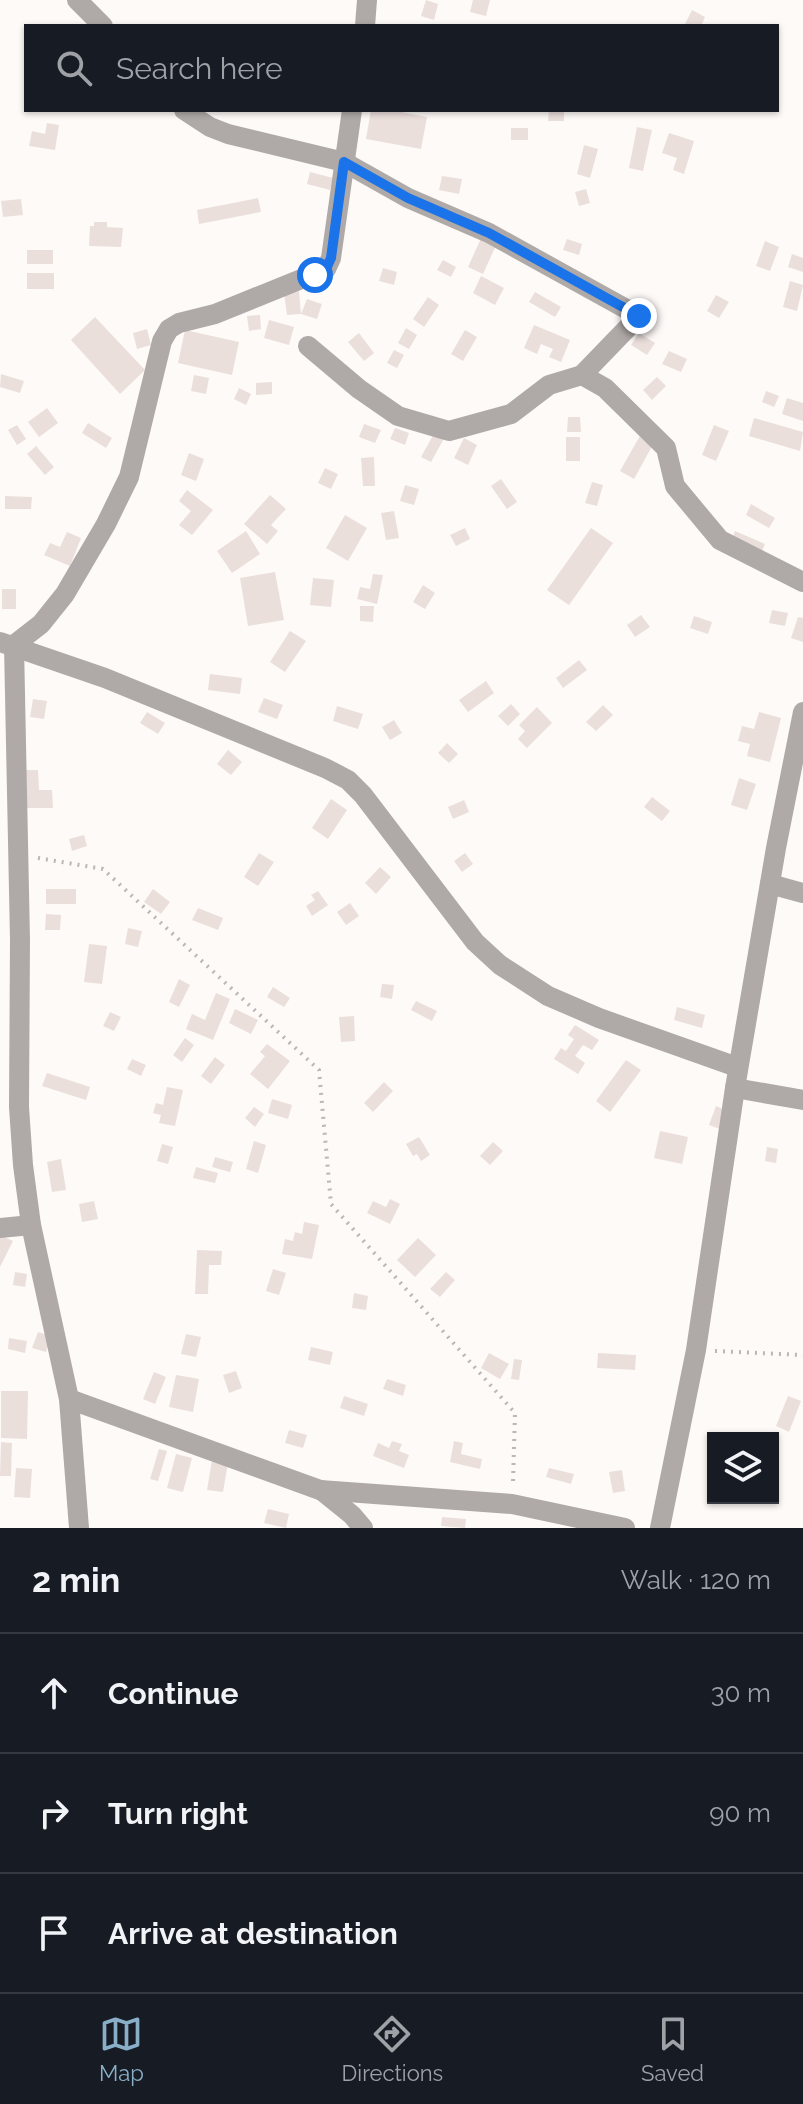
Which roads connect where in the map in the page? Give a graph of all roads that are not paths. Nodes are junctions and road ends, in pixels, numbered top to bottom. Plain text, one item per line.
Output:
1 (77, 0) edge
2 (367, 0) edge
3 (101, 24) edge
4 (365, 24) edge
5 (187, 112) edge
6 (352, 112) edge
7 (344, 162) junction
8 (308, 346) dead end
9 (582, 375) junction
10 (803, 582) edge
11 (7, 643) edge
12 (803, 712) edge
13 (770, 884) junction
14 (803, 893) edge
15 (737, 1067) junction
16 (735, 1088) junction
17 (803, 1100) edge
18 (31, 1225) junction
19 (0, 1228) edge
20 (69, 1399) junction
21 (320, 1490) junction
22 (79, 1528) edge
23 (363, 1528) edge
24 (625, 1528) edge
25 (660, 1528) edge

1 - 3 street
2 - 4 street
5 - 7 street
6 - 7 street
7 - 9 street
7 - 11 street
8 - 9 street
9 - 10 street
11 - 15 street
11 - 18 street
12 - 13 street
13 - 14 street
13 - 15 street
15 - 16 street
16 - 17 street
16 - 25 street
18 - 19 street
18 - 20 street
20 - 21 street
20 - 22 street
21 - 23 street
21 - 24 street

